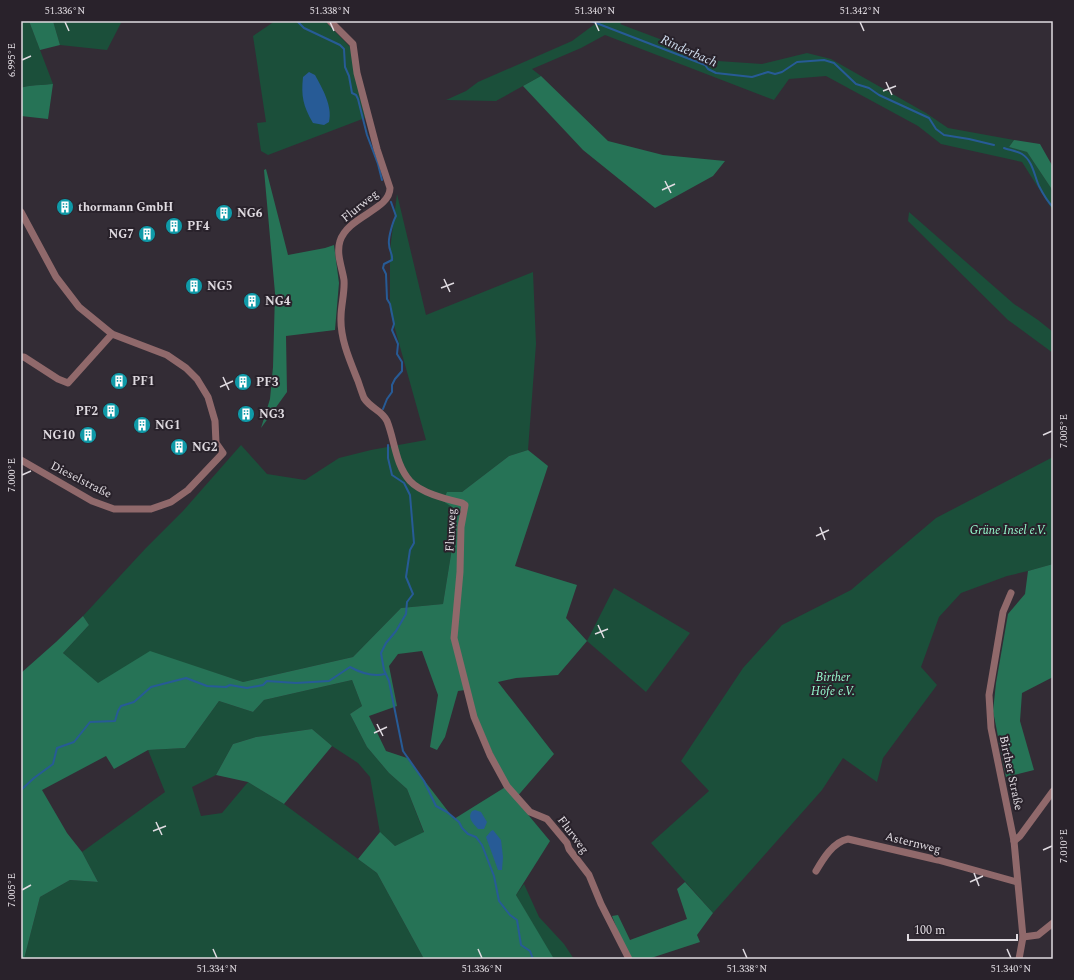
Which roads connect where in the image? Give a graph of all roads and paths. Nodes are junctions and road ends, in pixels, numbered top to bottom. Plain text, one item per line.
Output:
1 (330, 21) edge
2 (21, 212) edge
3 (112, 334) junction
4 (21, 357) edge
5 (21, 460) edge
6 (1011, 593) dead end
7 (1053, 791) edge
8 (1014, 841) junction
9 (816, 871) dead end
10 (1017, 882) junction
11 (1053, 923) edge
12 (1023, 937) junction
13 (629, 959) edge
14 (1019, 959) edge

1 - 13 street, Flurweg
2 - 3 street
3 - 4 street
3 - 5 street, Dieselstraße
6 - 8 street, Birther Straße
7 - 8 street
8 - 10 street, Birther Straße
9 - 10 street, Asternweg
10 - 12 street, Birther Straße
11 - 12 street
12 - 14 street, Birther Straße

